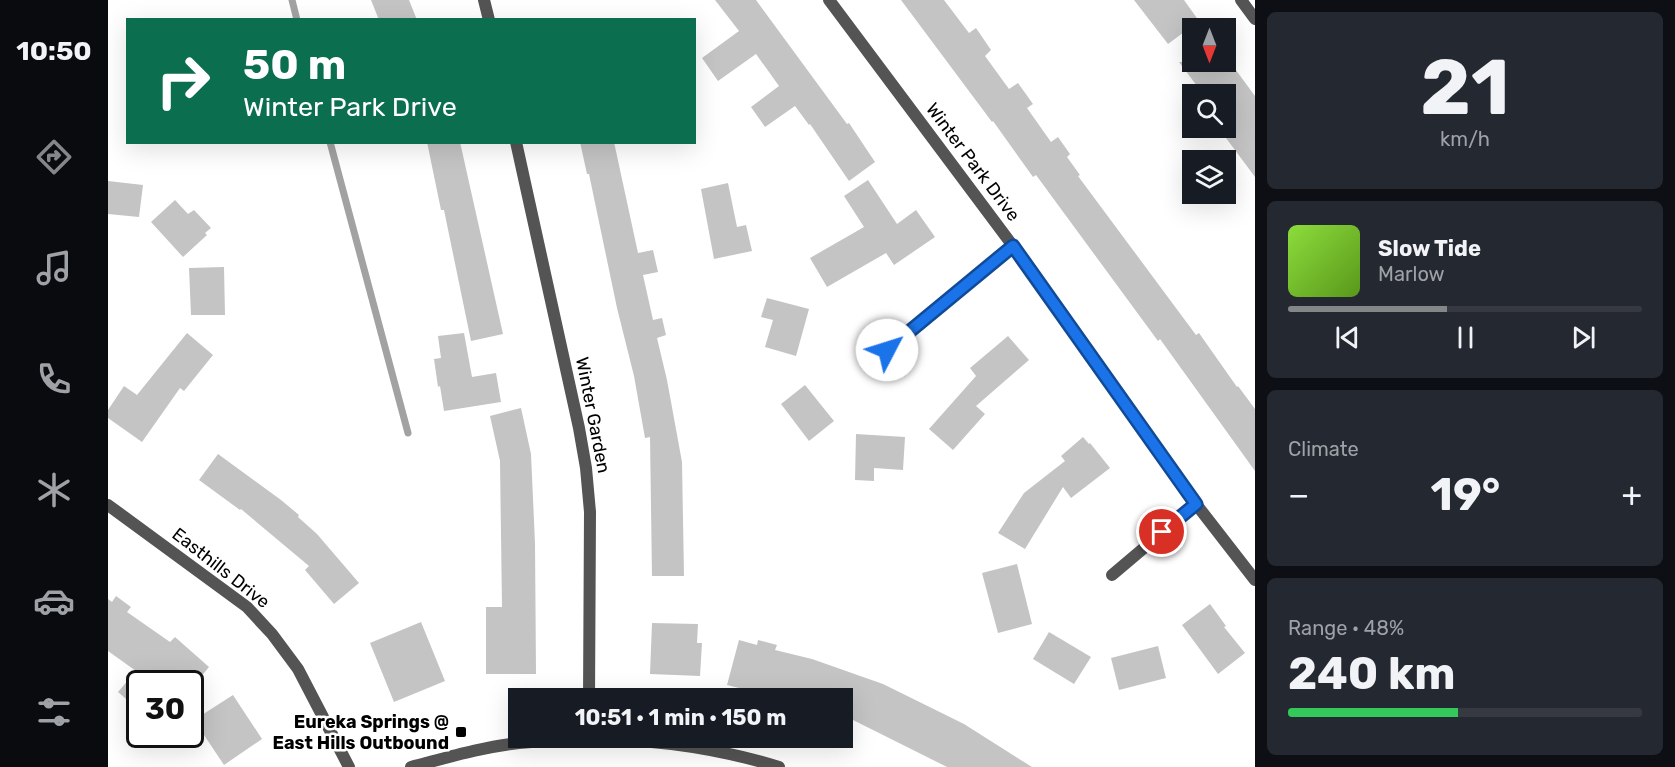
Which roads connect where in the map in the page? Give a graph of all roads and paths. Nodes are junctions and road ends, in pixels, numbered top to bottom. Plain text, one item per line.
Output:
1 (484, 0) edge
2 (830, 0) edge
3 (1241, 0) edge
4 (488, 18) edge
5 (1255, 19) edge
6 (516, 144) edge
7 (1013, 246) junction
8 (887, 350) dead end
9 (1196, 504) junction
10 (108, 506) edge
11 (1112, 575) dead end
12 (1255, 580) edge
13 (589, 688) edge
14 (508, 746) edge
15 (697, 748) edge
16 (349, 767) edge
17 (411, 767) edge
18 (779, 767) edge

1 - 4 street
2 - 7 street, Winter Park Drive
3 - 5 street
6 - 13 street, Winter Garden
7 - 8 street
7 - 9 street, Winter Park Drive
9 - 11 street
9 - 12 street, Winter Park Drive
10 - 16 street, Easthills Drive
14 - 17 street
15 - 18 street

